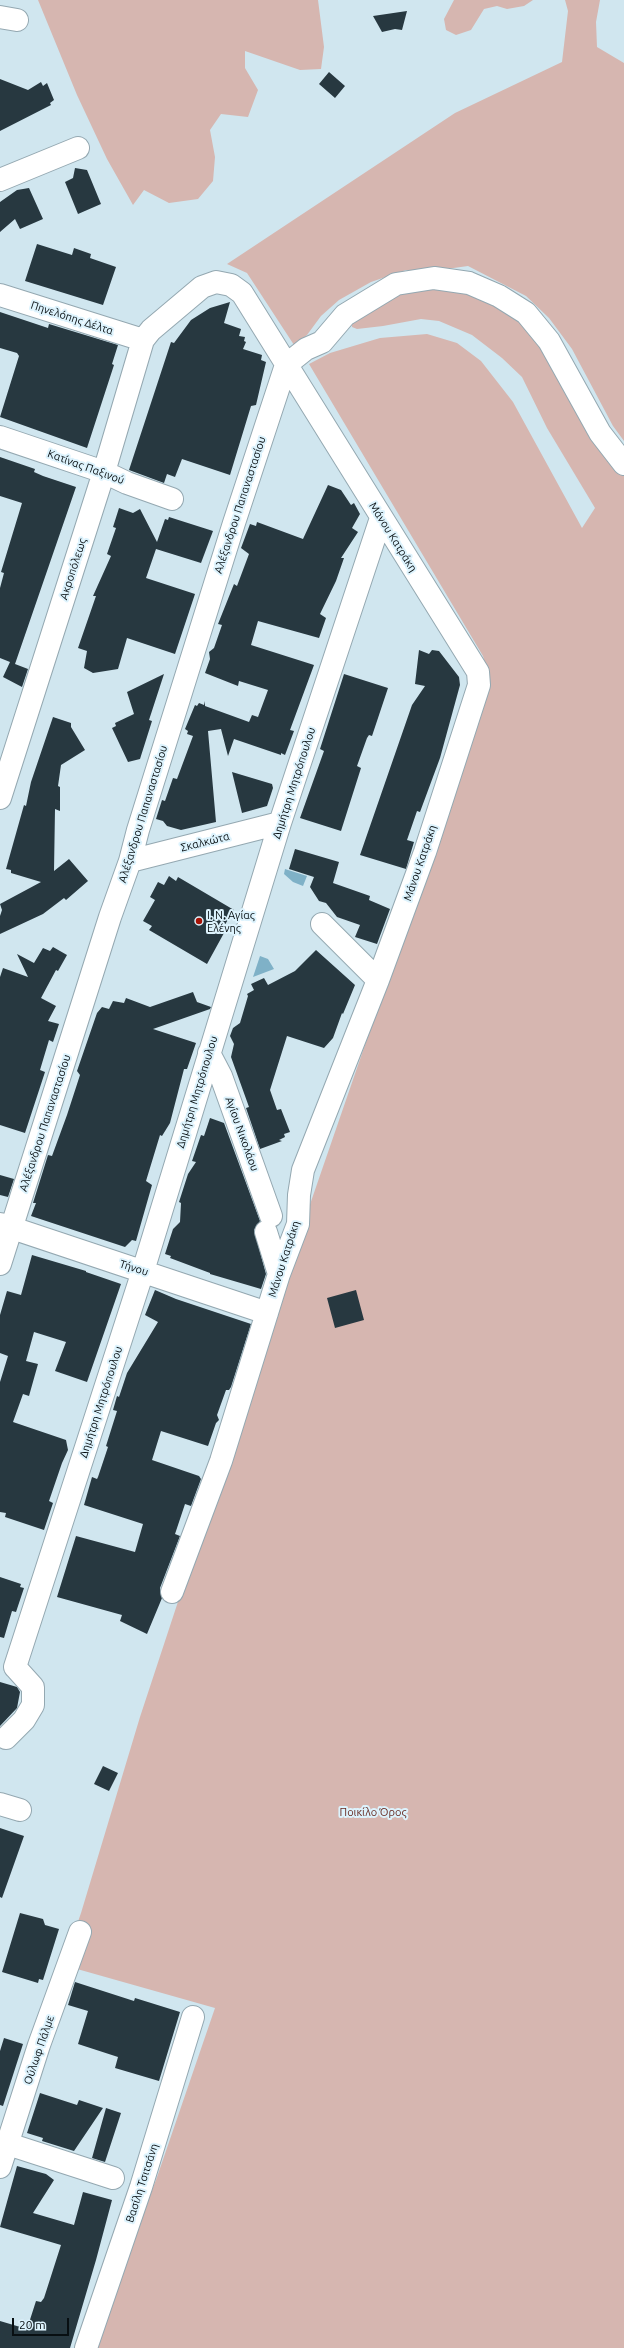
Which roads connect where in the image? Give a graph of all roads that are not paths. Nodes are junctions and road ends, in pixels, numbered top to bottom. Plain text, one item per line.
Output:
1 (78, 148) dead end
2 (0, 180) edge
3 (0, 295) edge
4 (143, 340) junction
5 (286, 364) junction
6 (0, 437) edge
7 (624, 464) edge
8 (104, 472) junction
9 (172, 499) dead end
10 (381, 518) junction
11 (0, 798) edge
12 (280, 823) junction
13 (130, 861) junction
14 (322, 924) dead end
15 (378, 980) junction
16 (209, 1053) junction
17 (6, 1226) edge
18 (0, 1264) edge
19 (143, 1271) junction
20 (279, 1274) junction
21 (267, 1313) junction
22 (172, 1592) dead end
23 (7, 1666) edge
24 (6, 1738) dead end
25 (80, 1932) dead end
26 (193, 2017) dead end
27 (8, 2144) junction
28 (0, 2168) edge
29 (113, 2178) dead end
30 (86, 2348) edge

1 - 2 street
3 - 4 street, Πηνελόπης Δέλτα
4 - 5 street, Μάνου Κατράκη
4 - 8 street, Ακροπόλεως
5 - 7 street
5 - 10 street, Μάνου Κατράκη
5 - 13 street, Αλέξανδρου Παπαναστασίου
6 - 8 street, Κατίνας Παξινού
8 - 9 street, Κατίνας Παξινού
8 - 11 street, Ακροπόλεως
10 - 12 street, Δημήτρη Μητρόπουλου
10 - 15 street, Μάνου Κατράκη
12 - 13 street, Σκαλκώτα
12 - 16 street, Δημήτρη Μητρόπουλου
13 - 17 street, Αλέξανδρου Παπαναστασίου
14 - 15 street
15 - 20 street, Μάνου Κατράκη
16 - 19 street, Δημήτρη Μητρόπουλου
16 - 20 street, Αγίου Νικολάου
17 - 18 street, Αλέξανδρου Παπαναστασίου
17 - 19 street, Τήνου
19 - 21 street, Τήνου
19 - 23 street, Δημήτρη Μητρόπουλου
20 - 21 street, Μάνου Κατράκη
21 - 22 street, Μάνου Κατράκη
23 - 24 street
25 - 27 street, Ούλωφ Πάλμε
26 - 30 street, Βασίλη Τσιτσάνη
27 - 28 street, Ούλωφ Πάλμε
27 - 29 street

